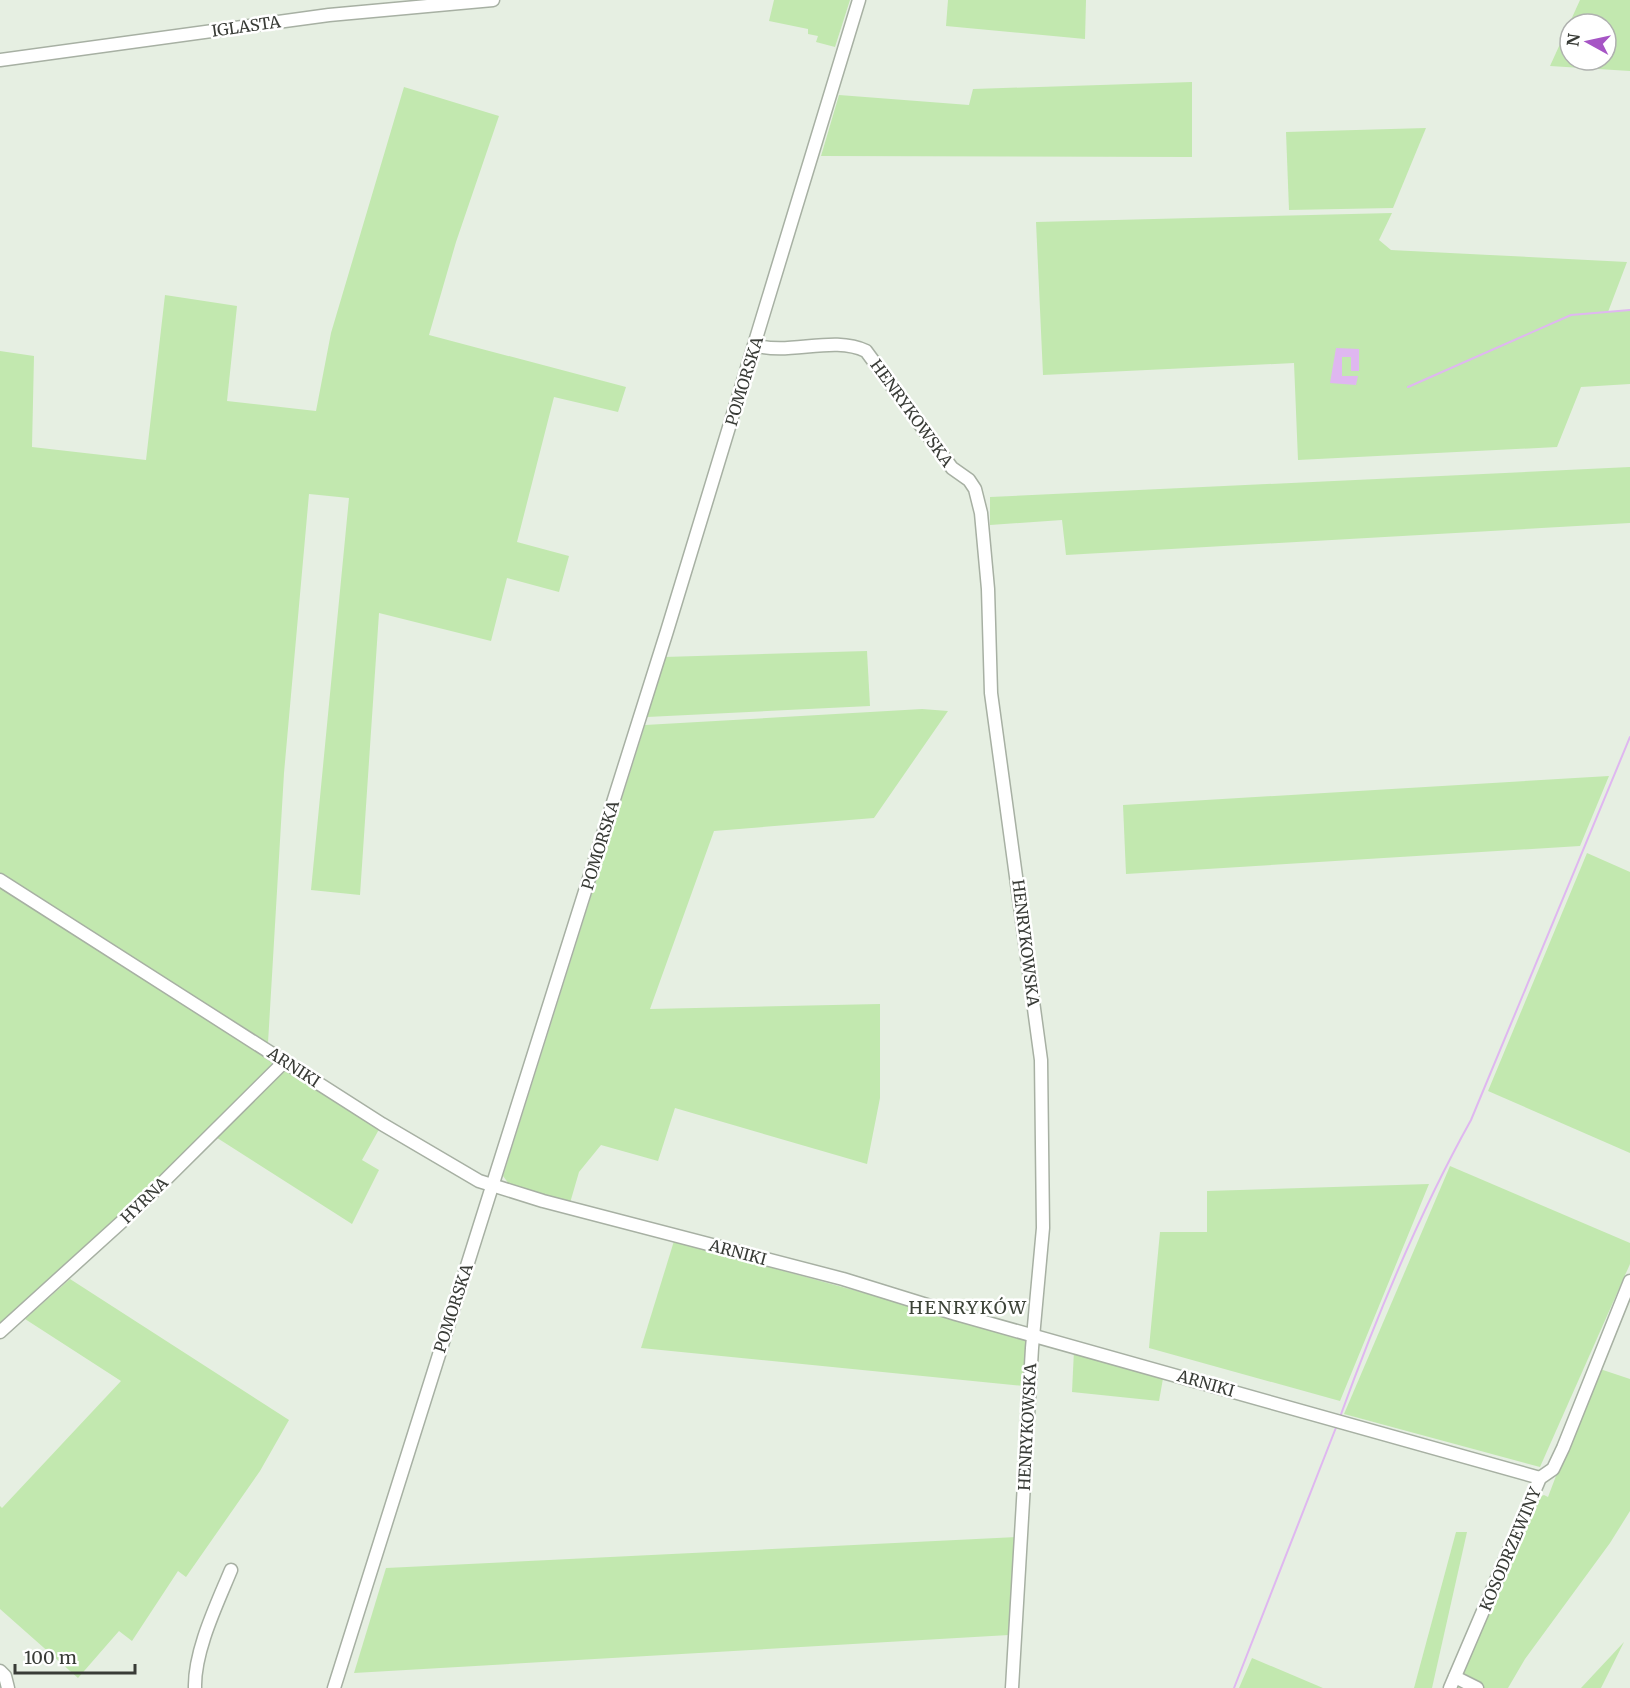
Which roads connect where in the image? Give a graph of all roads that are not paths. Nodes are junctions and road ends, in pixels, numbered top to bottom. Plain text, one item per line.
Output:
1 (493, 0) edge
2 (859, 0) edge
3 (0, 60) edge
4 (754, 345) junction
5 (0, 880) edge
6 (284, 1062) junction
7 (493, 1185) junction
8 (1630, 1281) edge
9 (0, 1332) edge
10 (1034, 1334) junction
11 (1540, 1478) junction
12 (231, 1570) dead end
13 (0, 1671) edge
14 (1453, 1683) edge
15 (8, 1688) edge
16 (195, 1688) edge
17 (334, 1688) edge
18 (1012, 1688) edge
19 (1477, 1688) edge

1 - 3 street, IGLASTA
2 - 4 street, POMORSKA
4 - 7 street, POMORSKA
4 - 10 street, HENRYKOWSKA
5 - 6 street, ARNIKI
6 - 7 street, ARNIKI
6 - 9 street, HYRNA
7 - 10 street, ARNIKI
7 - 17 street, POMORSKA
8 - 11 street, KOSODRZEWINY
10 - 11 street, ARNIKI
10 - 18 street, HENRYKOWSKA
11 - 14 street, KOSODRZEWINY
12 - 16 street
13 - 15 street
14 - 19 street

